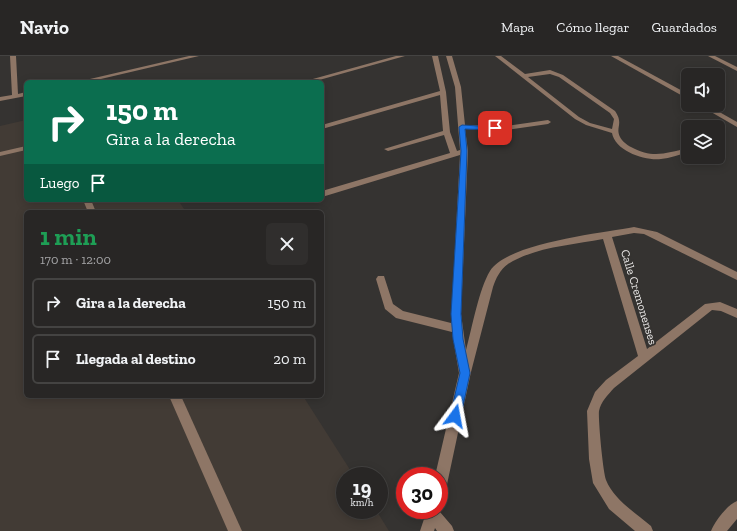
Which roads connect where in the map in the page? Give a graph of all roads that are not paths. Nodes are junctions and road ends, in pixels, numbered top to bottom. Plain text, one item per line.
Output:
1 (13, 56) edge
2 (196, 56) edge
3 (402, 56) edge
4 (435, 56) edge
5 (449, 56) edge
6 (498, 56) edge
7 (614, 56) edge
8 (711, 56) edge
9 (737, 69) edge
10 (523, 76) junction
11 (88, 80) edge
12 (312, 80) edge
13 (443, 92) junction
14 (681, 93) edge
15 (24, 94) edge
16 (15, 96) junction
17 (0, 99) edge
18 (714, 112) edge
19 (548, 122) dead end
20 (737, 125) edge
21 (324, 127) edge
22 (462, 127) junction
23 (446, 132) junction
24 (614, 132) junction
25 (24, 148) edge
26 (388, 150) dead end
27 (464, 151) junction
28 (681, 152) edge
29 (0, 154) edge
30 (454, 154) junction
31 (324, 193) edge
32 (607, 236) junction
33 (737, 276) edge
34 (381, 278) dead end
35 (733, 312) edge
36 (457, 329) junction
37 (644, 358) junction
38 (465, 373) junction
39 (176, 398) edge
40 (444, 467) edge
41 (737, 508) edge
42 (432, 519) edge
43 (438, 519) edge
44 (235, 531) edge
45 (427, 531) edge
46 (447, 531) edge
47 (646, 531) edge
48 (718, 531) edge

1 - 16 street
2 - 11 street
3 - 12 street
4 - 13 street
5 - 22 street
6 - 10 street
7 - 14 street
8 - 9 street
10 - 24 street
10 - 24 street
13 - 21 street
13 - 23 street
15 - 16 street
16 - 17 street
18 - 20 street
19 - 22 street
22 - 27 street
23 - 26 street
23 - 30 street
24 - 28 street
25 - 29 street
27 - 30 street
27 - 36 street
30 - 31 street
32 - 33 street, Calle Cremonenses
32 - 37 street, Calle Cremonenses
32 - 38 street, Calle Cremonenses
34 - 36 street
35 - 37 street, Calle Cremonenses
36 - 38 street
37 - 47 street
38 - 40 street, Calle Cremonenses
39 - 44 street
41 - 48 street
42 - 45 street
43 - 46 street

